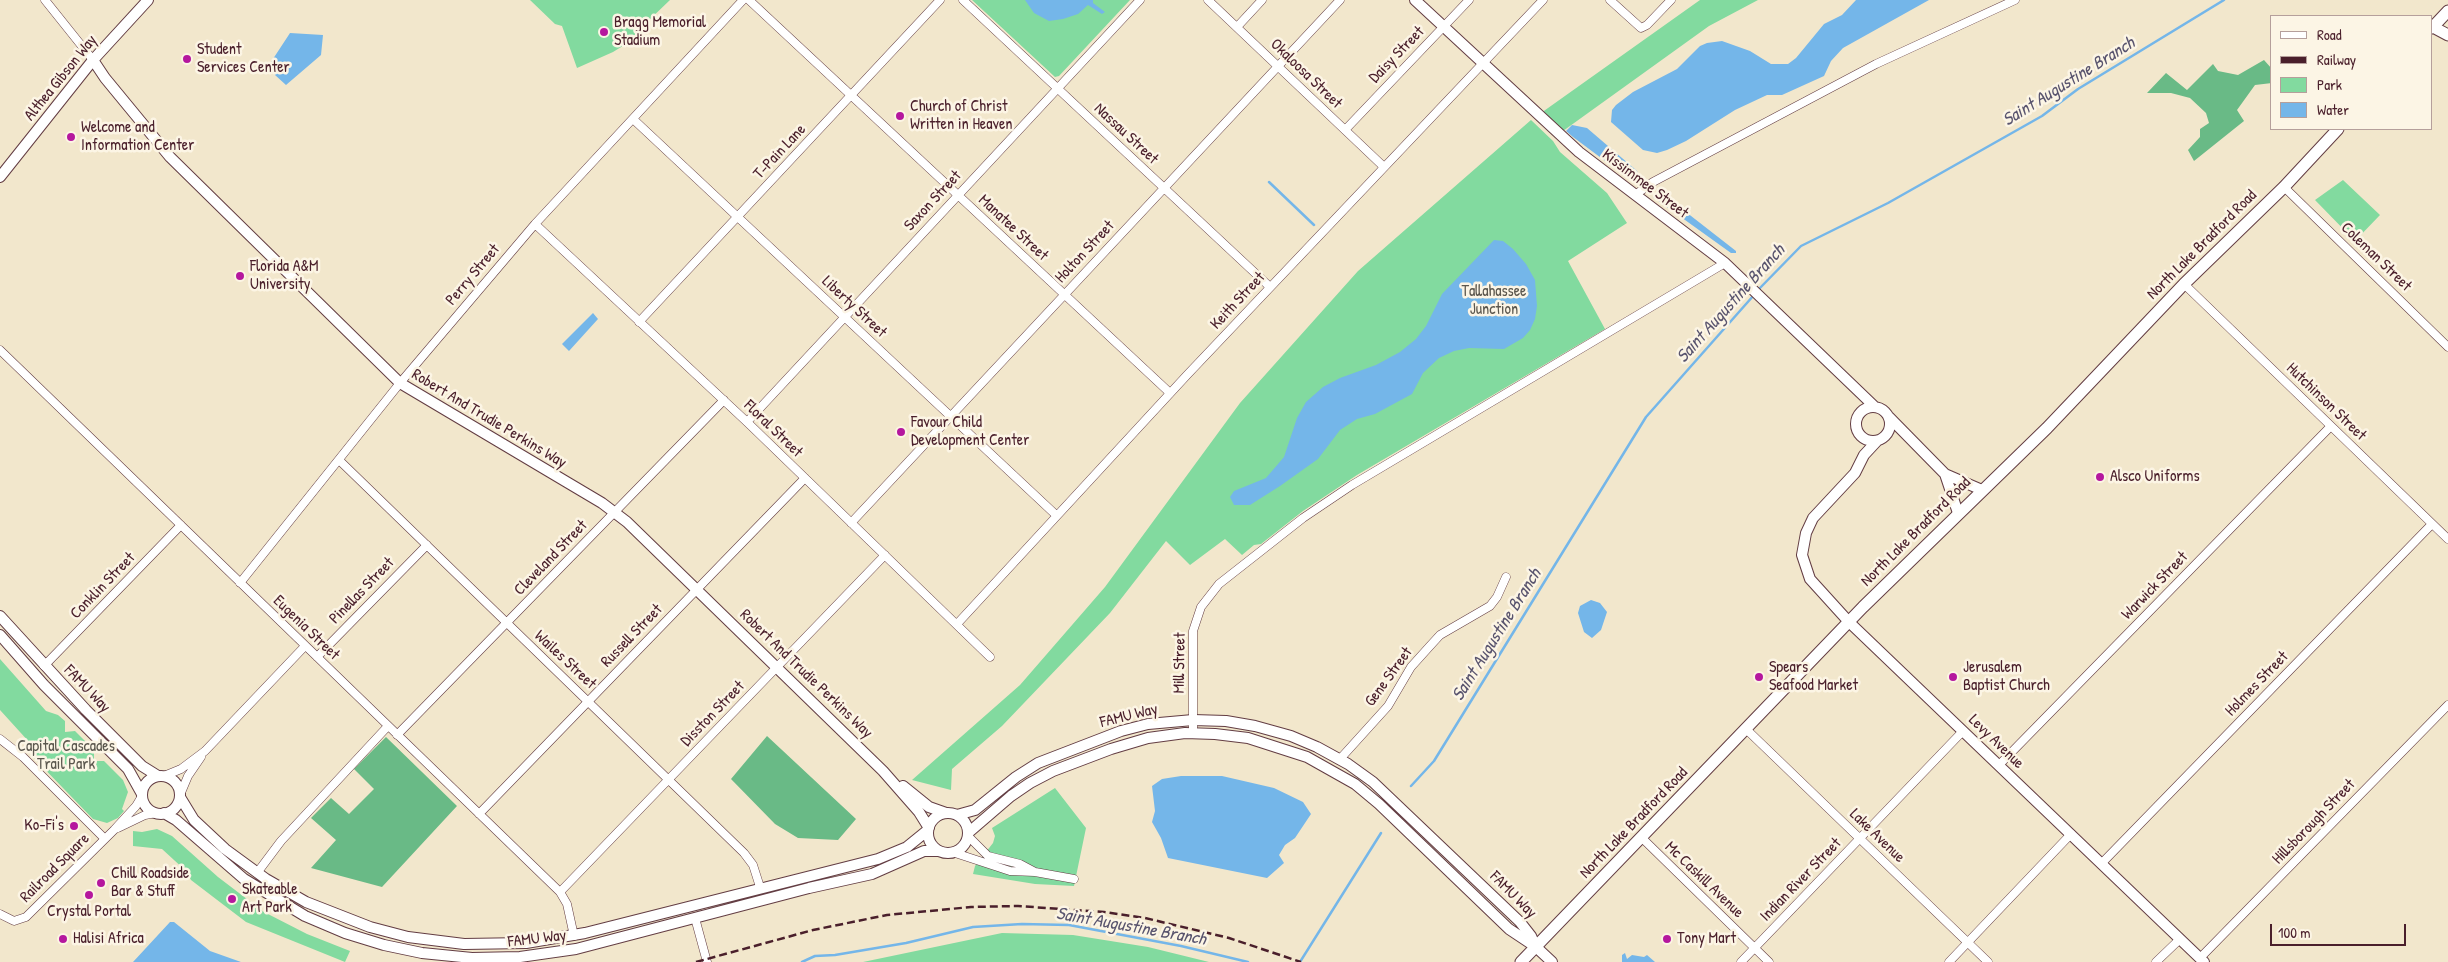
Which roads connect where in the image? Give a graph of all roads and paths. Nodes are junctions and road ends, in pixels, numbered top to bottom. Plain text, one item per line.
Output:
1 (45, 0) edge
2 (148, 0) edge
3 (743, 0) edge
4 (749, 0) edge
5 (940, 0) edge
6 (963, 0) edge
7 (1140, 0) edge
8 (1208, 0) edge
9 (1262, 0) edge
10 (1340, 0) edge
11 (1416, 0) edge
12 (1469, 0) edge
13 (1543, 0) edge
14 (1610, 0) edge
15 (1671, 0) edge
16 (2015, 0) edge
17 (2447, 13) edge
18 (1444, 27) junction
19 (2433, 27) edge
20 (1237, 28) junction
21 (2433, 28) edge
22 (2448, 35) edge
23 (93, 60) junction
24 (1482, 64) junction
25 (1278, 66) junction
26 (1057, 88) junction
27 (851, 95) junction
28 (633, 119) junction
29 (1345, 130) junction
30 (2337, 130) edge
31 (1384, 167) junction
32 (0, 177) edge
33 (1163, 188) junction
34 (2284, 188) junction
35 (957, 194) junction
36 (1635, 195) junction
37 (738, 217) junction
38 (535, 224) junction
39 (1725, 263) junction
40 (2184, 284) junction
41 (1270, 287) junction
42 (1065, 295) junction
43 (844, 316) junction
44 (639, 322) junction
45 (2448, 347) edge
46 (0, 350) edge
47 (400, 383) junction
48 (1858, 390) junction
49 (1170, 393) junction
50 (724, 400) junction
51 (1875, 407) junction
52 (1858, 414) junction
53 (951, 417) junction
54 (1889, 417) junction
55 (747, 422) junction
56 (2331, 426) junction
57 (1860, 436) junction
58 (1880, 440) junction
59 (1909, 440) junction
60 (1864, 455) junction
61 (339, 460) junction
62 (1945, 474) junction
63 (805, 478) junction
64 (1982, 490) junction
65 (615, 512) junction
66 (1958, 513) junction
67 (1056, 515) junction
68 (851, 523) junction
69 (2432, 524) junction
70 (181, 526) junction
71 (2448, 539) edge
72 (427, 544) junction
73 (885, 555) junction
74 (1506, 577) dead end
75 (240, 583) junction
76 (697, 588) junction
77 (0, 616) edge
78 (1849, 622) junction
79 (506, 624) junction
80 (957, 624) junction
81 (0, 635) edge
82 (306, 646) junction
83 (317, 657) junction
84 (990, 657) dead end
85 (44, 666) junction
86 (777, 666) junction
87 (588, 701) junction
88 (2448, 705) edge
89 (1193, 720) junction
90 (388, 726) junction
91 (1746, 729) junction
92 (1964, 731) junction
93 (1193, 733) junction
94 (397, 735) junction
95 (0, 739) edge
96 (205, 751) junction
97 (1340, 759) junction
98 (1999, 765) junction
99 (883, 771) junction
100 (161, 776) junction
101 (669, 780) junction
102 (142, 795) junction
103 (180, 796) junction
104 (160, 813) junction
105 (946, 813) junction
106 (479, 814) junction
107 (957, 815) junction
108 (928, 829) junction
109 (114, 830) junction
110 (968, 834) junction
111 (2071, 834) junction
112 (104, 838) junction
113 (1642, 838) junction
114 (1860, 839) junction
115 (939, 850) junction
116 (952, 852) junction
117 (2101, 864) junction
118 (1035, 872) junction
119 (257, 873) junction
120 (1074, 879) dead end
121 (760, 887) junction
122 (560, 892) junction
123 (0, 914) edge
124 (696, 918) junction
125 (574, 936) junction
126 (2180, 939) junction
127 (1968, 942) junction
128 (1536, 947) junction
129 (1754, 948) junction
130 (2202, 960) edge
131 (707, 962) edge
132 (1521, 962) edge
133 (1552, 962) edge
134 (1741, 962) edge
135 (1769, 962) edge
136 (1949, 962) edge
137 (1988, 962) edge
138 (2156, 962) edge

1 - 23 street, Robert And Trudie Perkins Way
2 - 23 street, Althea Gibson Way
3 - 28 street, Perry Street
4 - 27 street, Manatee Street
5 - 27 street, T-Pain Lane
6 - 26 street, Nassau Street
7 - 26 street, Saxon Street
8 - 20 street, Okaloosa Street
9 - 20 street
10 - 25 street, Holton Street
11 - 18 street, Kissimmee Street
12 - 18 street, Daisy Street
13 - 24 street, Keith Street
14 - 15 street
16 - 36 street
17 - 19 main road
18 - 24 street, Kissimmee Street
18 - 29 street, Daisy Street
20 - 25 street, Okaloosa Street
21 - 22 main road
23 - 32 street, Althea Gibson Way
23 - 47 street, Robert And Trudie Perkins Way
24 - 31 street, Keith Street
24 - 36 street, Kissimmee Street
25 - 29 street, Okaloosa Street
25 - 33 street, Holton Street
26 - 33 street, Nassau Street
26 - 35 street, Saxon Street
27 - 35 street, Manatee Street
27 - 37 street, T-Pain Lane
28 - 37 street, Liberty Street
28 - 38 street, Perry Street
29 - 31 street, Okaloosa Street
30 - 34 main road, North Lake Bradford Road
31 - 41 street, Keith Street
33 - 41 street, Nassau Street
33 - 42 street, Holton Street
34 - 40 main road, North Lake Bradford Road
34 - 45 street, Coleman Street
35 - 42 street, Manatee Street
35 - 43 street, Saxon Street
36 - 39 street, Kissimmee Street
37 - 43 street, Liberty Street
37 - 44 street, T-Pain Lane
38 - 44 street, Floral Street
38 - 47 street, Perry Street
39 - 48 street, Kissimmee Street
39 - 89 street, Mill Street
40 - 56 street, Hutchinson Street
40 - 64 main road, North Lake Bradford Road
41 - 49 street, Keith Street
42 - 49 street, Manatee Street
42 - 53 street, Holton Street
43 - 53 street, Liberty Street
43 - 55 street, Saxon Street
44 - 50 street, Floral Street
46 - 70 street, Eugenia Street
47 - 61 street, Perry Street
47 - 65 street, Robert And Trudie Perkins Way
48 - 51 street, Kissimmee Street
48 - 52 street
49 - 67 street, Keith Street
50 - 55 street, Floral Street
50 - 65 street, Cleveland Street
51 - 52 street
51 - 54 street
52 - 57 street
53 - 67 street, Liberty Street
53 - 68 street, Holton Street
54 - 58 street
54 - 59 street
55 - 63 street, Floral Street
56 - 69 street, Hutchinson Street
56 - 98 street, Warwick Street
57 - 58 street
57 - 60 street
58 - 59 street
58 - 60 street, Levy Avenue
59 - 62 street
60 - 78 street, Levy Avenue
61 - 72 street, Wailes Street
61 - 75 street, Perry Street
62 - 64 street
62 - 66 street
63 - 68 street, Floral Street
63 - 76 street, Russell Street
64 - 66 main road, North Lake Bradford Road
65 - 76 street, Robert And Trudie Perkins Way
65 - 79 street, Cleveland Street
66 - 78 main road, North Lake Bradford Road
67 - 80 street, Keith Street
68 - 73 street, Floral Street
69 - 71 street, Hutchinson Street
69 - 117 street, Holmes Street
70 - 75 street, Eugenia Street
70 - 85 street, Conklin Street
72 - 79 street, Wailes Street
72 - 83 street, Pinellas Street
73 - 80 street, Floral Street
73 - 86 street, Disston Street
74 - 97 street, Gene Street
75 - 82 street, Eugenia Street
76 - 86 street, Robert And Trudie Perkins Way
76 - 87 street, Russell Street
77 - 85 street, FAMU Way
78 - 91 main road, North Lake Bradford Road
78 - 92 street, Levy Avenue
79 - 87 street, Wailes Street
79 - 94 street, Cleveland Street
80 - 84 street, Floral Street
81 - 102 street, FAMU Way
82 - 83 street, Eugenia Street
82 - 96 street
83 - 90 street, Eugenia Street
85 - 100 street, FAMU Way
86 - 99 street, Robert And Trudie Perkins Way
86 - 101 street, Disston Street
87 - 101 street, Wailes Street
87 - 106 street, Russell Street
88 - 130 street, Hillsborough Street
89 - 93 street, Mill Street
89 - 97 street, FAMU Way
89 - 107 street, FAMU Way
90 - 94 street, Eugenia Street
90 - 119 street
91 - 113 main road, North Lake Bradford Road
91 - 114 street, Lake Avenue
92 - 98 street, Levy Avenue
92 - 114 street, Indian River Street
93 - 110 street, FAMU Way
93 - 128 street, FAMU Way
94 - 106 street, Eugenia Street
95 - 112 street, Railroad Square
96 - 100 street
96 - 103 street
97 - 128 street, FAMU Way
98 - 111 street, Levy Avenue
99 - 105 street, Robert And Trudie Perkins Way
99 - 108 street, Robert And Trudie Perkins Way
100 - 102 street
100 - 103 street, FAMU Way
101 - 121 street, Wailes Street
101 - 122 street, Disston Street
102 - 104 street, FAMU Way
102 - 109 street, Railroad Square
103 - 104 street
103 - 119 street, FAMU Way
104 - 109 street, Railroad Square
104 - 124 street, FAMU Way
105 - 107 street
105 - 108 street, FAMU Way
106 - 122 street, Eugenia Street
107 - 110 street
108 - 115 street
108 - 121 street, FAMU Way
109 - 112 street, Railroad Square
110 - 116 street, FAMU Way
110 - 118 street
111 - 117 street, Levy Avenue
111 - 127 street
112 - 123 street, Railroad Square
113 - 128 main road, North Lake Bradford Road
113 - 129 street, Mc Caskill Avenue
114 - 127 street, Lake Avenue
114 - 129 street, Indian River Street
115 - 116 street, FAMU Way
115 - 124 street, FAMU Way
116 - 118 street
117 - 126 street, Levy Avenue
118 - 120 street
119 - 125 street, FAMU Way
121 - 125 street, FAMU Way
122 - 125 street, Eugenia Street
124 - 131 street
126 - 130 street, Levy Avenue
126 - 138 street
127 - 136 street
127 - 137 street, Lake Avenue
128 - 132 main road, North Lake Bradford Road
128 - 133 street
129 - 134 street, Indian River Street
129 - 135 street, Mc Caskill Avenue

